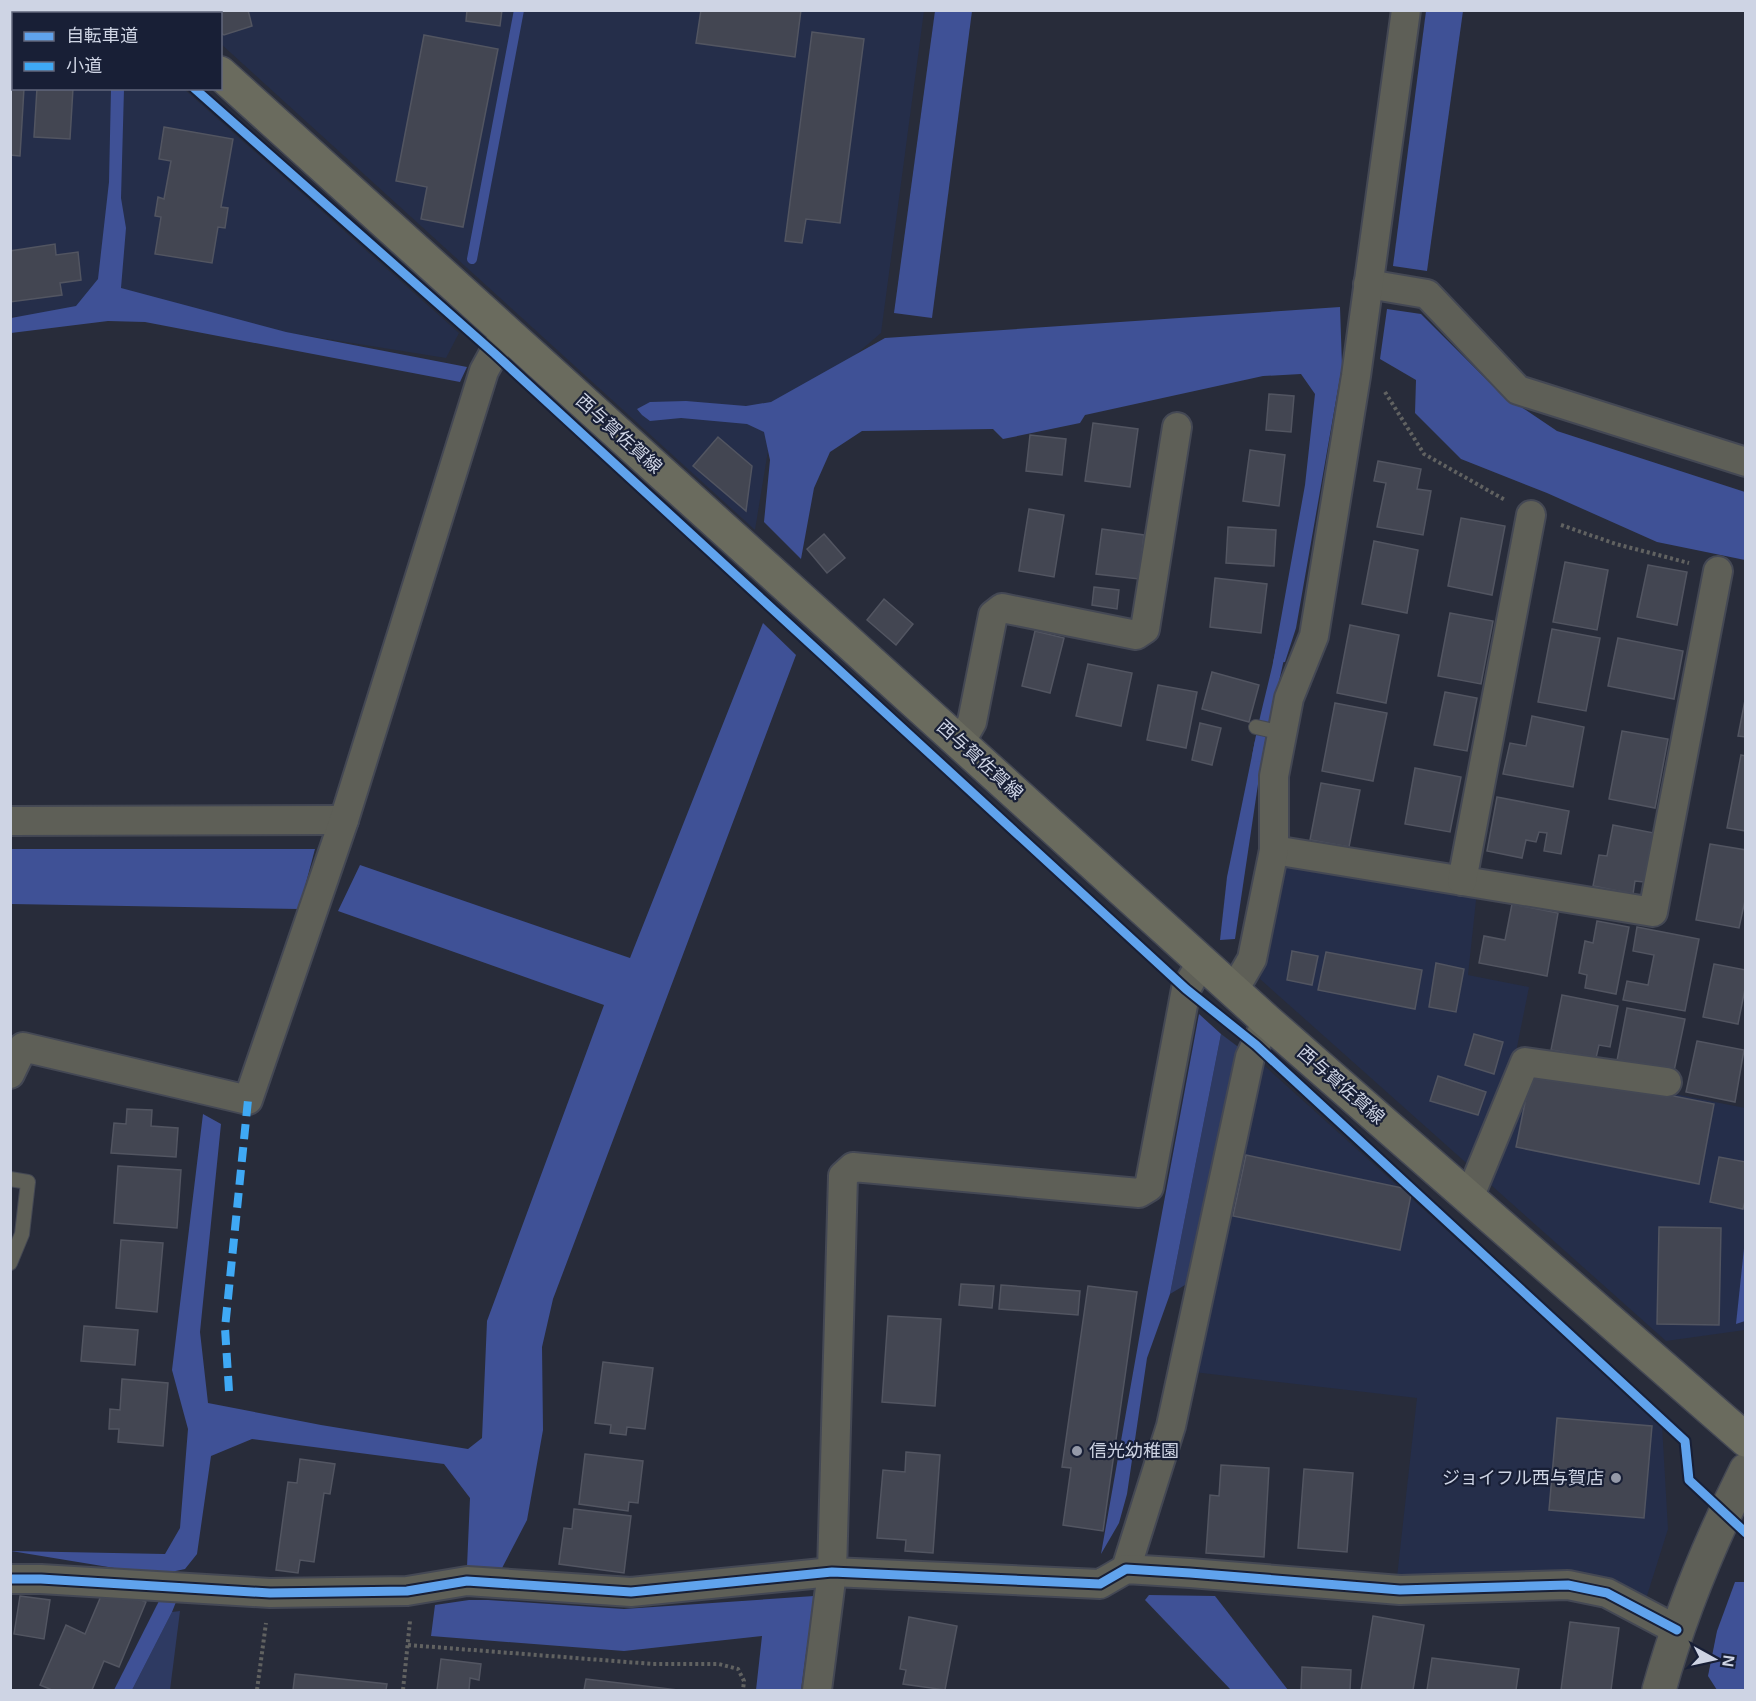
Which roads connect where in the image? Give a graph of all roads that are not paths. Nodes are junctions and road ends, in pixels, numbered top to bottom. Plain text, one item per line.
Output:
1 (1406, 10) edge
2 (222, 75) edge
3 (1368, 284) junction
4 (506, 331) junction
5 (1177, 427) dead end
6 (1746, 462) edge
7 (1531, 515) dead end
8 (1718, 571) dead end
9 (960, 743) junction
10 (344, 820) junction
11 (10, 822) edge
12 (1274, 850) junction
13 (1462, 881) junction
14 (1202, 961) junction
15 (1234, 990) junction
16 (1268, 1021) junction
17 (10, 1074) edge
18 (1667, 1082) dead end
19 (10, 1179) edge
20 (1469, 1197) junction
21 (10, 1263) edge
22 (1746, 1440) edge
23 (1746, 1470) edge
24 (1126, 1569) junction
25 (832, 1572) junction
26 (10, 1580) edge
27 (1677, 1630) junction
28 (817, 1690) edge
29 (1660, 1690) edge

1 - 3 street
2 - 4 main road, 西与賀佐賀線
3 - 6 street
3 - 12 street
4 - 9 main road, 西与賀佐賀線
4 - 10 street
5 - 9 street
7 - 13 street
8 - 13 street
9 - 14 main road, 西与賀佐賀線
10 - 11 street
10 - 17 street
12 - 13 street
12 - 15 street
14 - 15 main road, 西与賀佐賀線
14 - 25 street
15 - 16 main road, 西与賀佐賀線
16 - 20 main road, 西与賀佐賀線
16 - 24 street
18 - 20 street
19 - 21 lane
20 - 22 main road, 西与賀佐賀線
23 - 27 street
24 - 25 street
24 - 27 street
25 - 26 street
25 - 28 street
27 - 29 street

